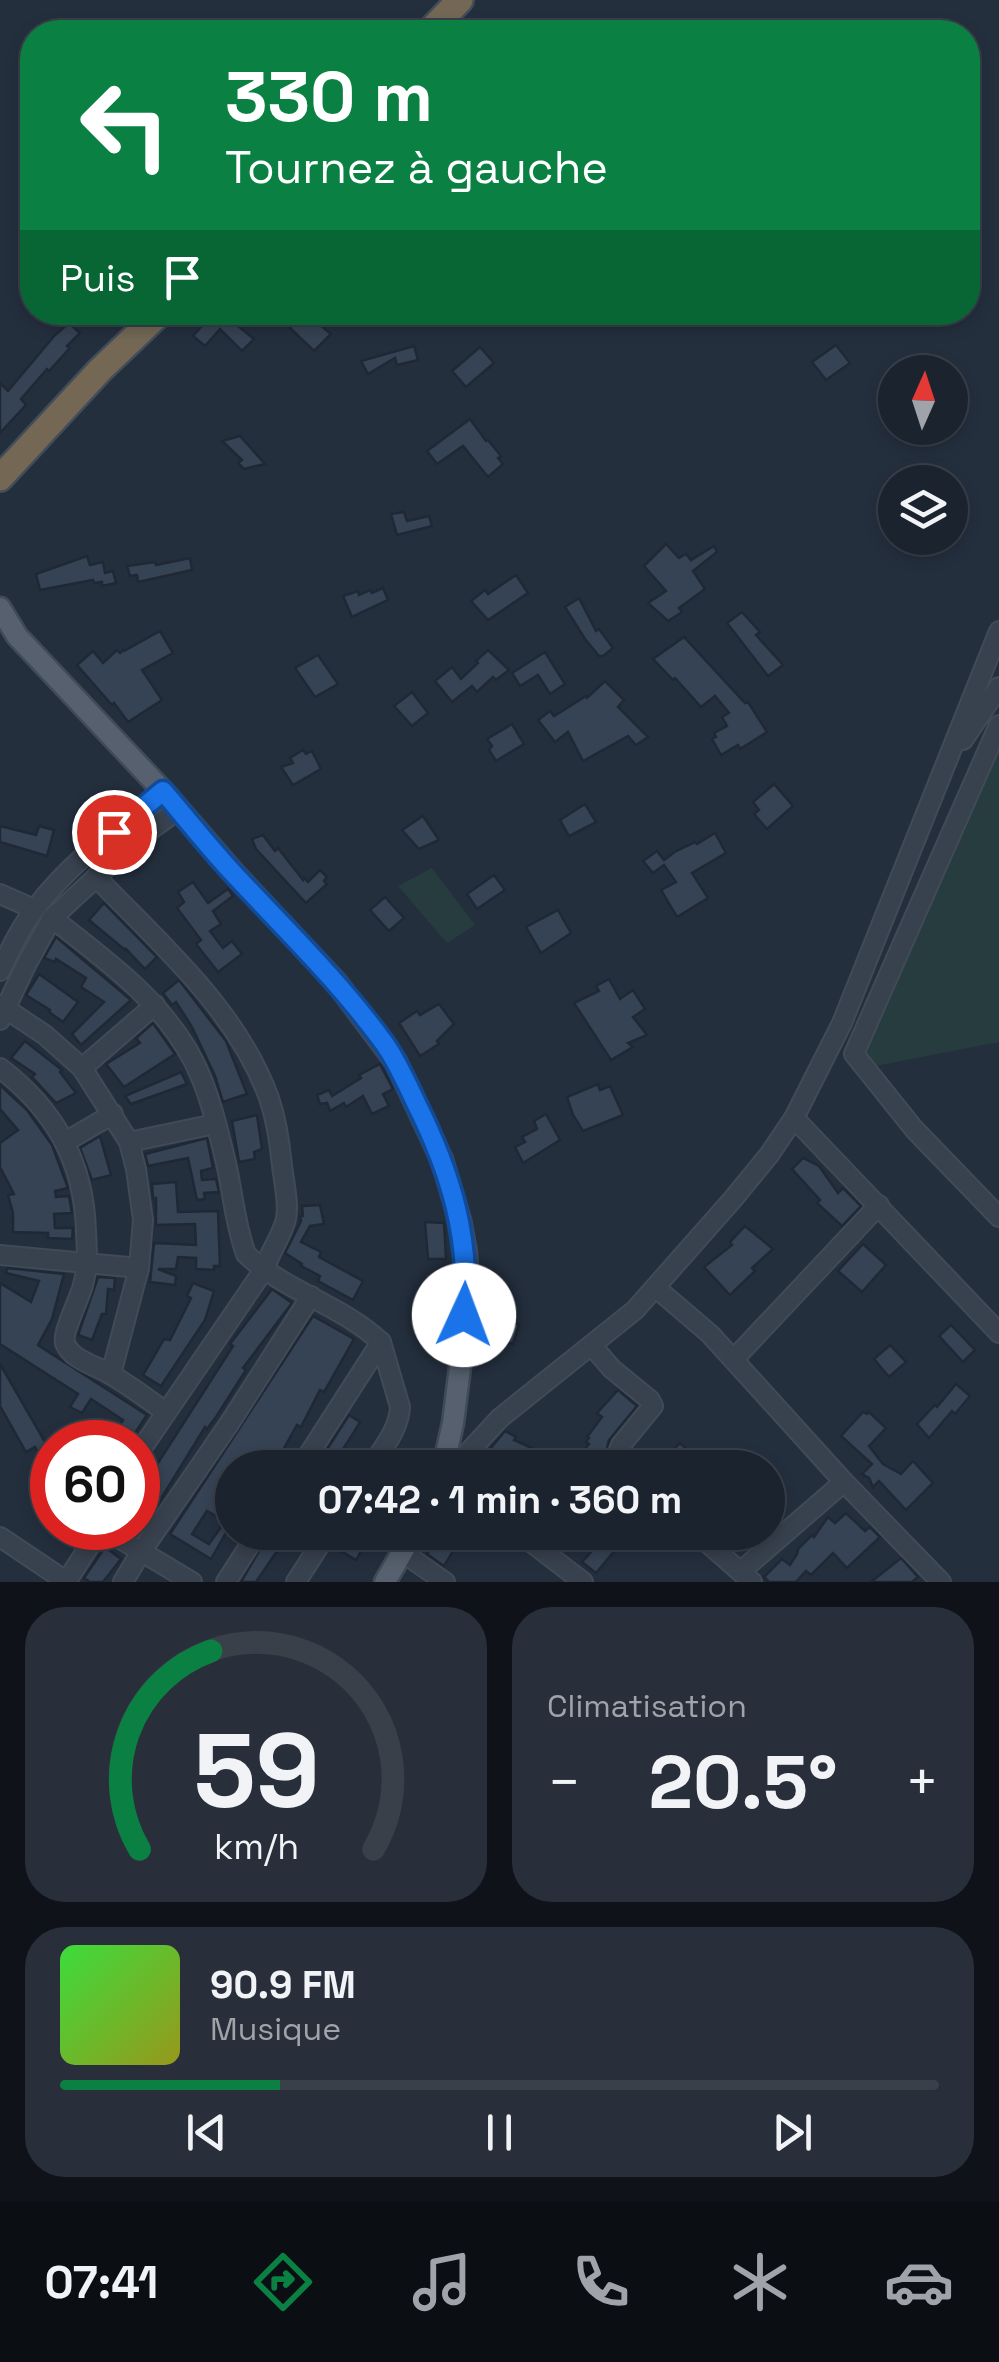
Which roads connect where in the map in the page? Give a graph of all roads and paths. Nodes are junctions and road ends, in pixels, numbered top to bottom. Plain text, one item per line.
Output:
1 (460, 0) edge
2 (441, 20) edge
3 (148, 325) edge
4 (0, 478) edge
5 (0, 608) edge
6 (9, 630) edge
7 (999, 631) edge
8 (999, 687) edge
9 (999, 725) edge
10 (944, 769) junction
11 (163, 791) junction
12 (178, 810) junction
13 (96, 877) junction
14 (0, 894) edge
15 (43, 913) junction
16 (0, 971) edge
17 (156, 1005) junction
18 (2, 1011) edge
19 (0, 1068) edge
20 (82, 1068) junction
21 (113, 1114) junction
22 (794, 1118) junction
23 (215, 1124) junction
24 (65, 1142) junction
25 (129, 1142) junction
26 (879, 1205) junction
27 (999, 1217) edge
28 (0, 1255) edge
29 (88, 1264) junction
30 (139, 1268) junction
31 (265, 1268) junction
32 (656, 1288) junction
33 (311, 1296) junction
34 (999, 1333) edge
35 (381, 1342) junction
36 (592, 1346) junction
37 (734, 1359) junction
38 (111, 1374) junction
39 (166, 1412) junction
40 (160, 1421) edge
41 (312, 1450) edge
42 (383, 1450) edge
43 (446, 1450) edge
44 (471, 1450) edge
45 (619, 1450) edge
46 (844, 1482) junction
47 (6, 1541) edge
48 (87, 1550) edge
49 (137, 1550) edge
50 (246, 1550) edge
51 (316, 1550) edge
52 (541, 1550) edge
53 (715, 1550) edge
54 (140, 1552) junction
55 (394, 1558) edge
56 (0, 1562) edge
57 (746, 1577) edge
58 (66, 1582) edge
59 (123, 1582) edge
60 (192, 1582) edge
61 (226, 1582) edge
62 (296, 1582) edge
63 (445, 1582) edge
64 (583, 1582) edge
65 (941, 1582) edge

1 - 2 highway
3 - 4 highway
5 - 6 main road
6 - 11 main road
7 - 10 street
8 - 10 street
9 - 27 street
10 - 22 street
11 - 12 main road
11 - 15 street
12 - 13 street
12 - 43 main road
13 - 15 street
13 - 31 street
14 - 15 street
15 - 16 street
15 - 17 street
15 - 18 street
17 - 20 street
17 - 23 street
18 - 20 street
19 - 24 street
20 - 21 street
21 - 24 street
21 - 25 street
22 - 26 street
22 - 32 street
23 - 25 street
23 - 31 street
24 - 29 street
25 - 30 street
26 - 34 street
26 - 37 street
28 - 29 street
29 - 30 street
29 - 38 street
30 - 38 street
31 - 33 street
31 - 39 street
32 - 36 street
32 - 37 street
33 - 35 street
33 - 54 street
35 - 41 street
35 - 42 street
36 - 44 street
36 - 45 street
37 - 46 street
38 - 39 street
39 - 40 street
46 - 57 street
46 - 65 street
47 - 56 street
47 - 58 street
48 - 58 street
49 - 54 street
50 - 61 street
51 - 62 street
52 - 64 street
53 - 57 street
54 - 59 street
54 - 60 street
55 - 63 street

